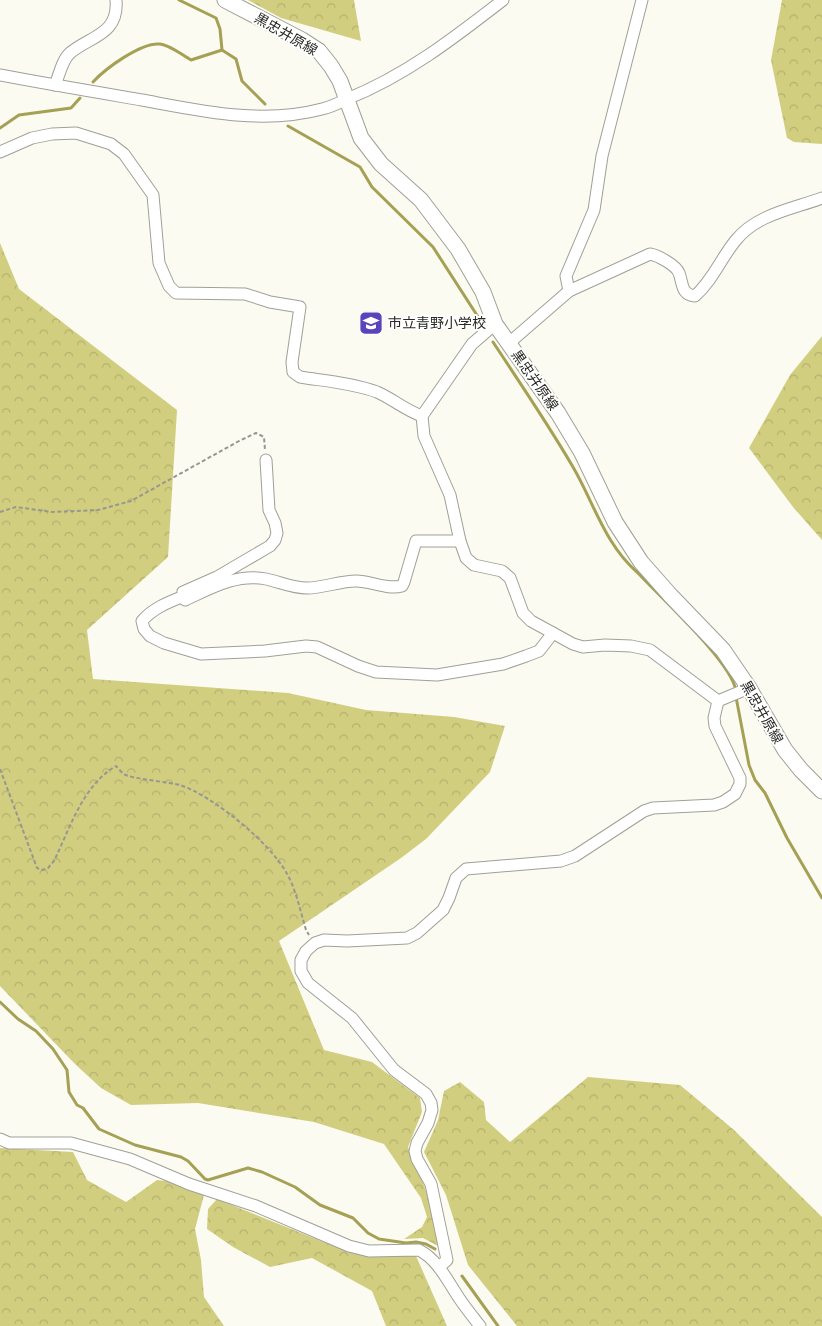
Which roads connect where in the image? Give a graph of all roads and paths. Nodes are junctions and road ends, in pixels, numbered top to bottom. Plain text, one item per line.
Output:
1 (116, 0) edge
2 (225, 0) edge
3 (504, 0) edge
4 (642, 0) edge
5 (0, 75) edge
6 (55, 85) junction
7 (346, 100) junction
8 (0, 152) edge
9 (822, 198) edge
10 (569, 291) junction
11 (495, 324) junction
12 (509, 343) junction
13 (422, 416) junction
14 (266, 460) joint
15 (0, 512) edge
16 (460, 541) junction
17 (184, 596) junction
18 (553, 633) junction
19 (741, 691) junction
20 (718, 701) junction
21 (0, 769) edge
22 (822, 791) edge
23 (315, 943) junction
24 (0, 1140) edge
25 (439, 1266) junction
26 (480, 1326) edge

1 - 6 street
2 - 7 main road, 黒忠井原線
3 - 7 street
4 - 10 street
5 - 6 street
6 - 7 street
7 - 11 main road, 黒忠井原線
8 - 13 street
9 - 10 street
10 - 12 street
11 - 12 main road, 黒忠井原線
11 - 13 street
12 - 19 main road, 黒忠井原線
13 - 16 street
14 - 15 path
14 - 17 street
16 - 17 street
16 - 18 street
17 - 18 street
18 - 20 street
19 - 20 street
19 - 22 main road, 黒忠井原線
20 - 23 street
21 - 23 path
23 - 25 street
24 - 25 street
25 - 26 street

